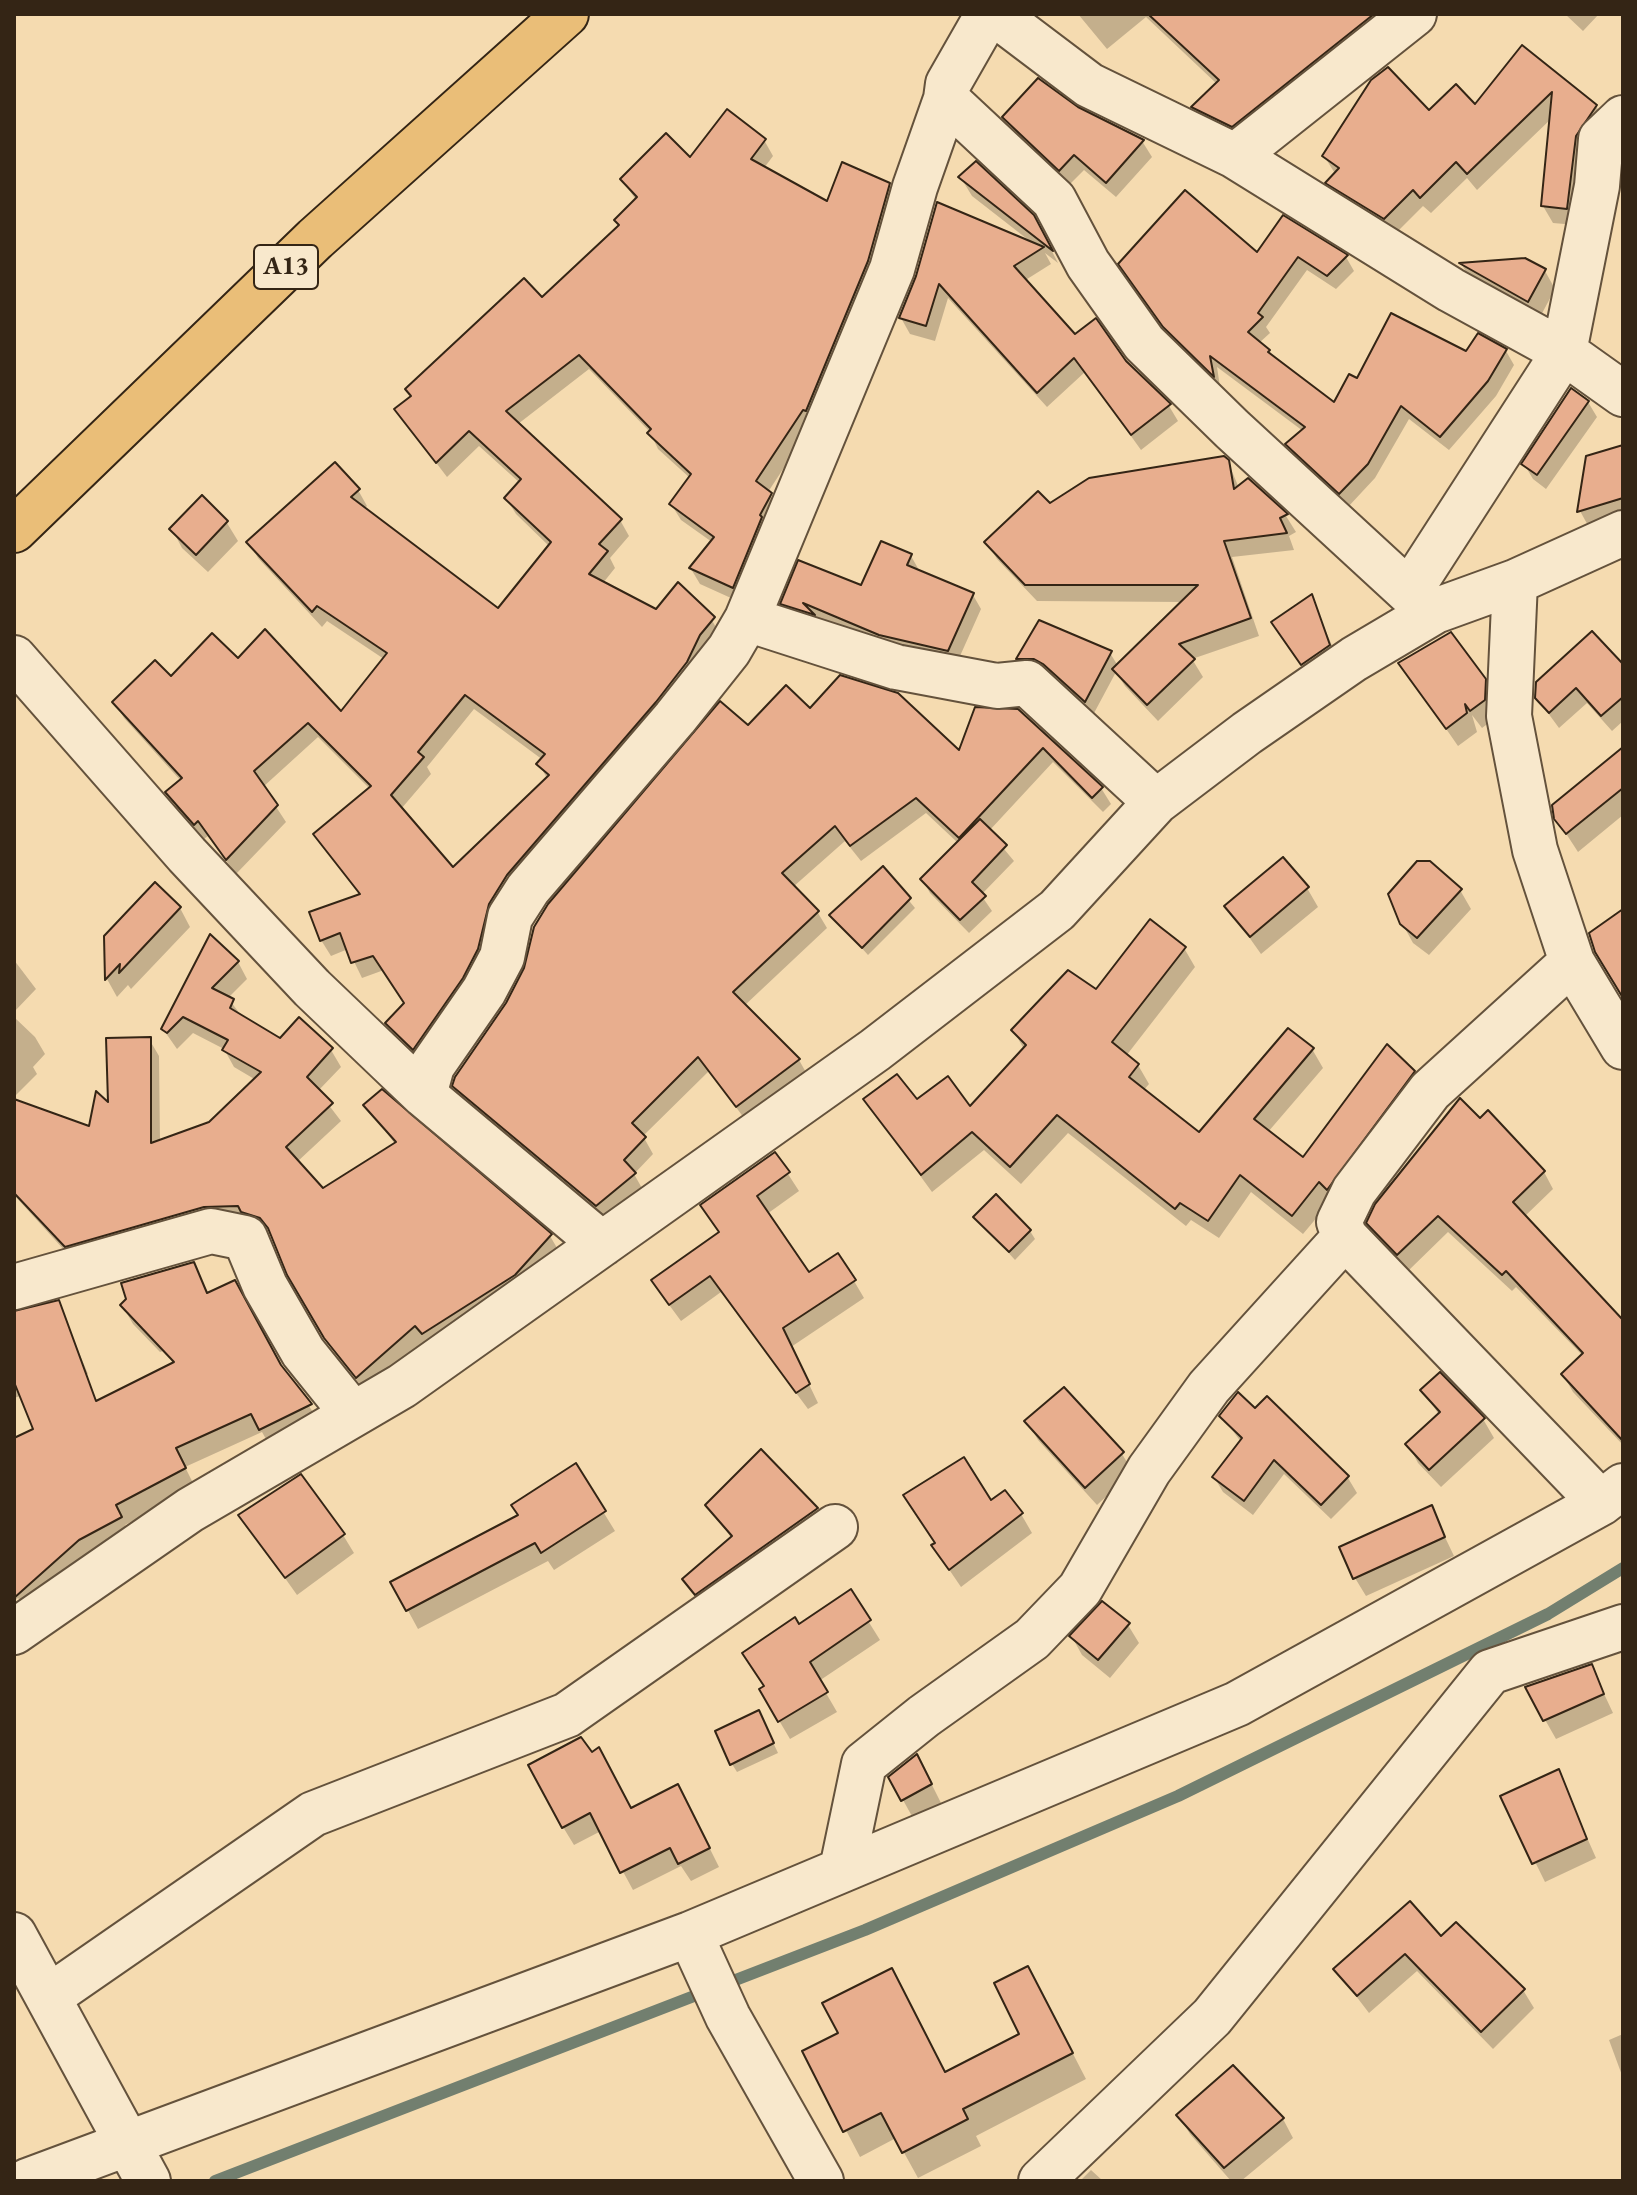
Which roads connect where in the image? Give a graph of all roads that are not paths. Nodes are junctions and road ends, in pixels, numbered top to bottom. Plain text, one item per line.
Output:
1 (566, 14) edge
2 (988, 14) edge
3 (995, 14) edge
4 (1414, 14) edge
5 (946, 99) junction
6 (1623, 118) edge
7 (1235, 156) junction
8 (1564, 352) junction
9 (1623, 394) edge
10 (14, 530) edge
11 (1623, 533) edge
12 (1515, 582) junction
13 (1422, 601) junction
14 (747, 619) junction
15 (14, 658) edge
16 (1156, 802) junction
17 (1572, 962) junction
18 (1623, 1047) edge
19 (424, 1095) junction
20 (1345, 1237) junction
21 (602, 1244) junction
22 (14, 1287) edge
23 (352, 1413) junction
24 (1612, 1494) edge
25 (835, 1527) dead end
26 (1623, 1627) edge
27 (14, 1632) edge
28 (842, 1869) junction
29 (14, 1935) edge
30 (697, 1948) junction
31 (50, 1996) junction
32 (140, 2165) edge
33 (27, 2181) edge
34 (821, 2181) edge
35 (1041, 2181) edge

1 - 10 highway, A13
2 - 5 street
3 - 7 street
4 - 7 street
5 - 13 street
5 - 14 street
6 - 8 street
7 - 8 street
8 - 9 street
8 - 13 street
11 - 12 street
12 - 13 street
12 - 17 street
13 - 16 street
14 - 16 street
14 - 19 street
15 - 19 street
16 - 21 street
17 - 18 street
17 - 20 street
19 - 21 street
20 - 24 street
20 - 28 street
21 - 23 street
22 - 23 street
23 - 27 street
24 - 28 street
25 - 31 street
26 - 35 street
28 - 30 street
29 - 31 street
30 - 32 street
30 - 34 street
31 - 32 street
32 - 33 street

